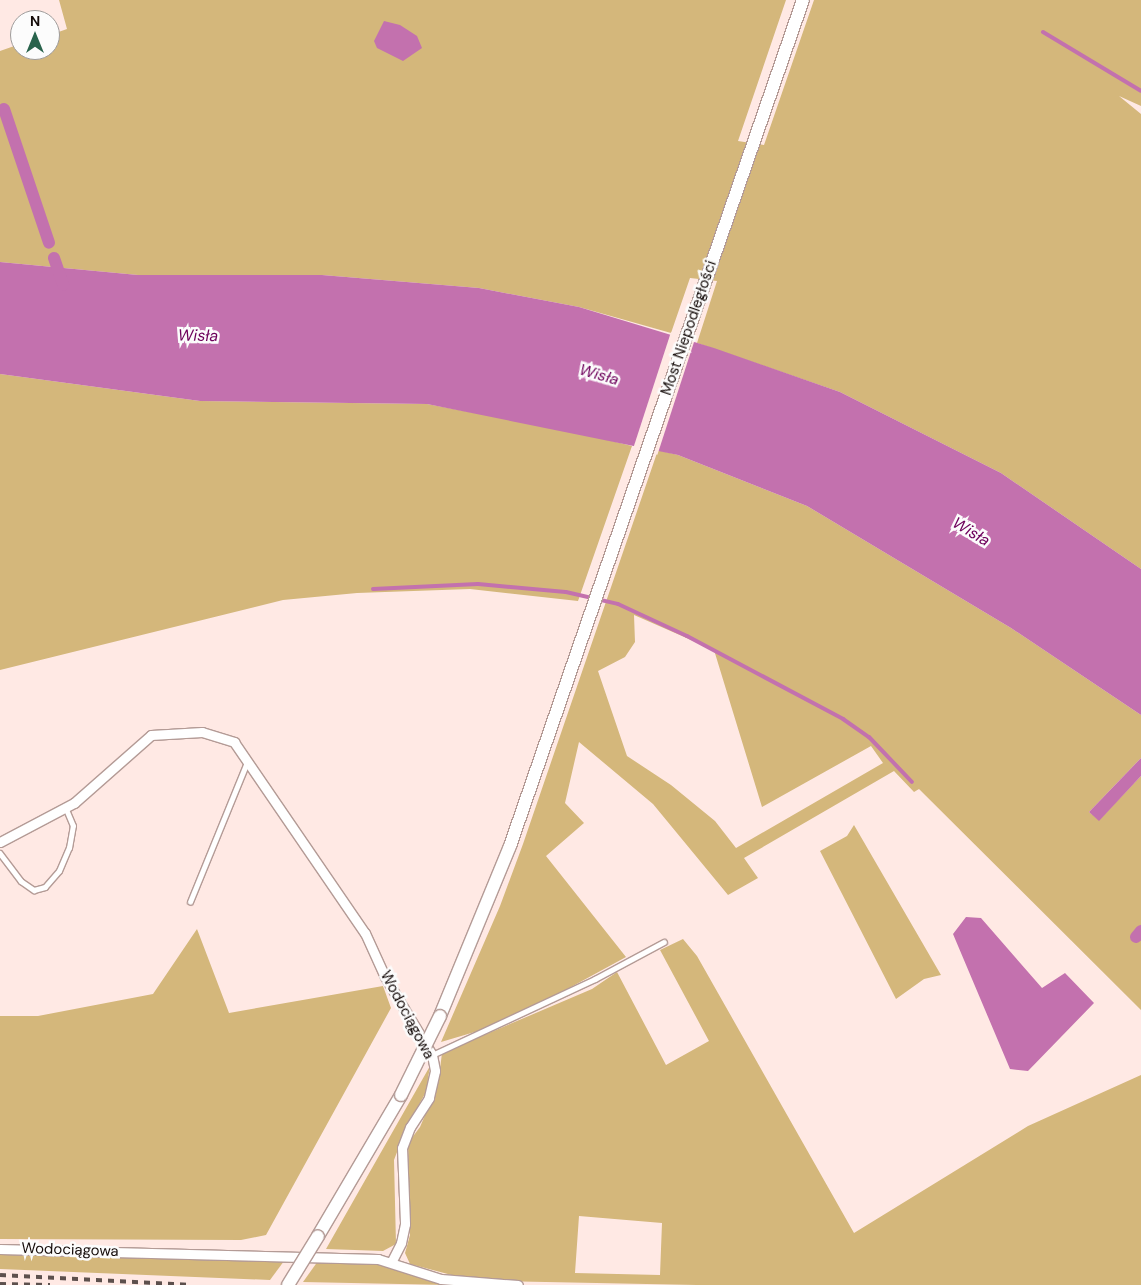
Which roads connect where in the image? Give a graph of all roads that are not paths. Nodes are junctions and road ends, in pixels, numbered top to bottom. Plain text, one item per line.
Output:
1 (803, 0) edge
2 (248, 760) junction
3 (65, 808) junction
4 (0, 842) edge
5 (0, 852) edge
6 (190, 902) dead end
7 (664, 942) dead end
8 (432, 1055) junction
9 (0, 1249) edge
10 (392, 1261) junction
11 (288, 1285) edge
12 (518, 1285) edge

1 - 11 main road, Most Niepodległości, bridge
2 - 3 street, Wodociągowa
2 - 6 lane
2 - 8 street, Wodociągowa
3 - 4 street, Wodociągowa
3 - 5 lane
7 - 8 lane
8 - 10 street, Wodociągowa
9 - 10 street, Wodociągowa
10 - 12 street

